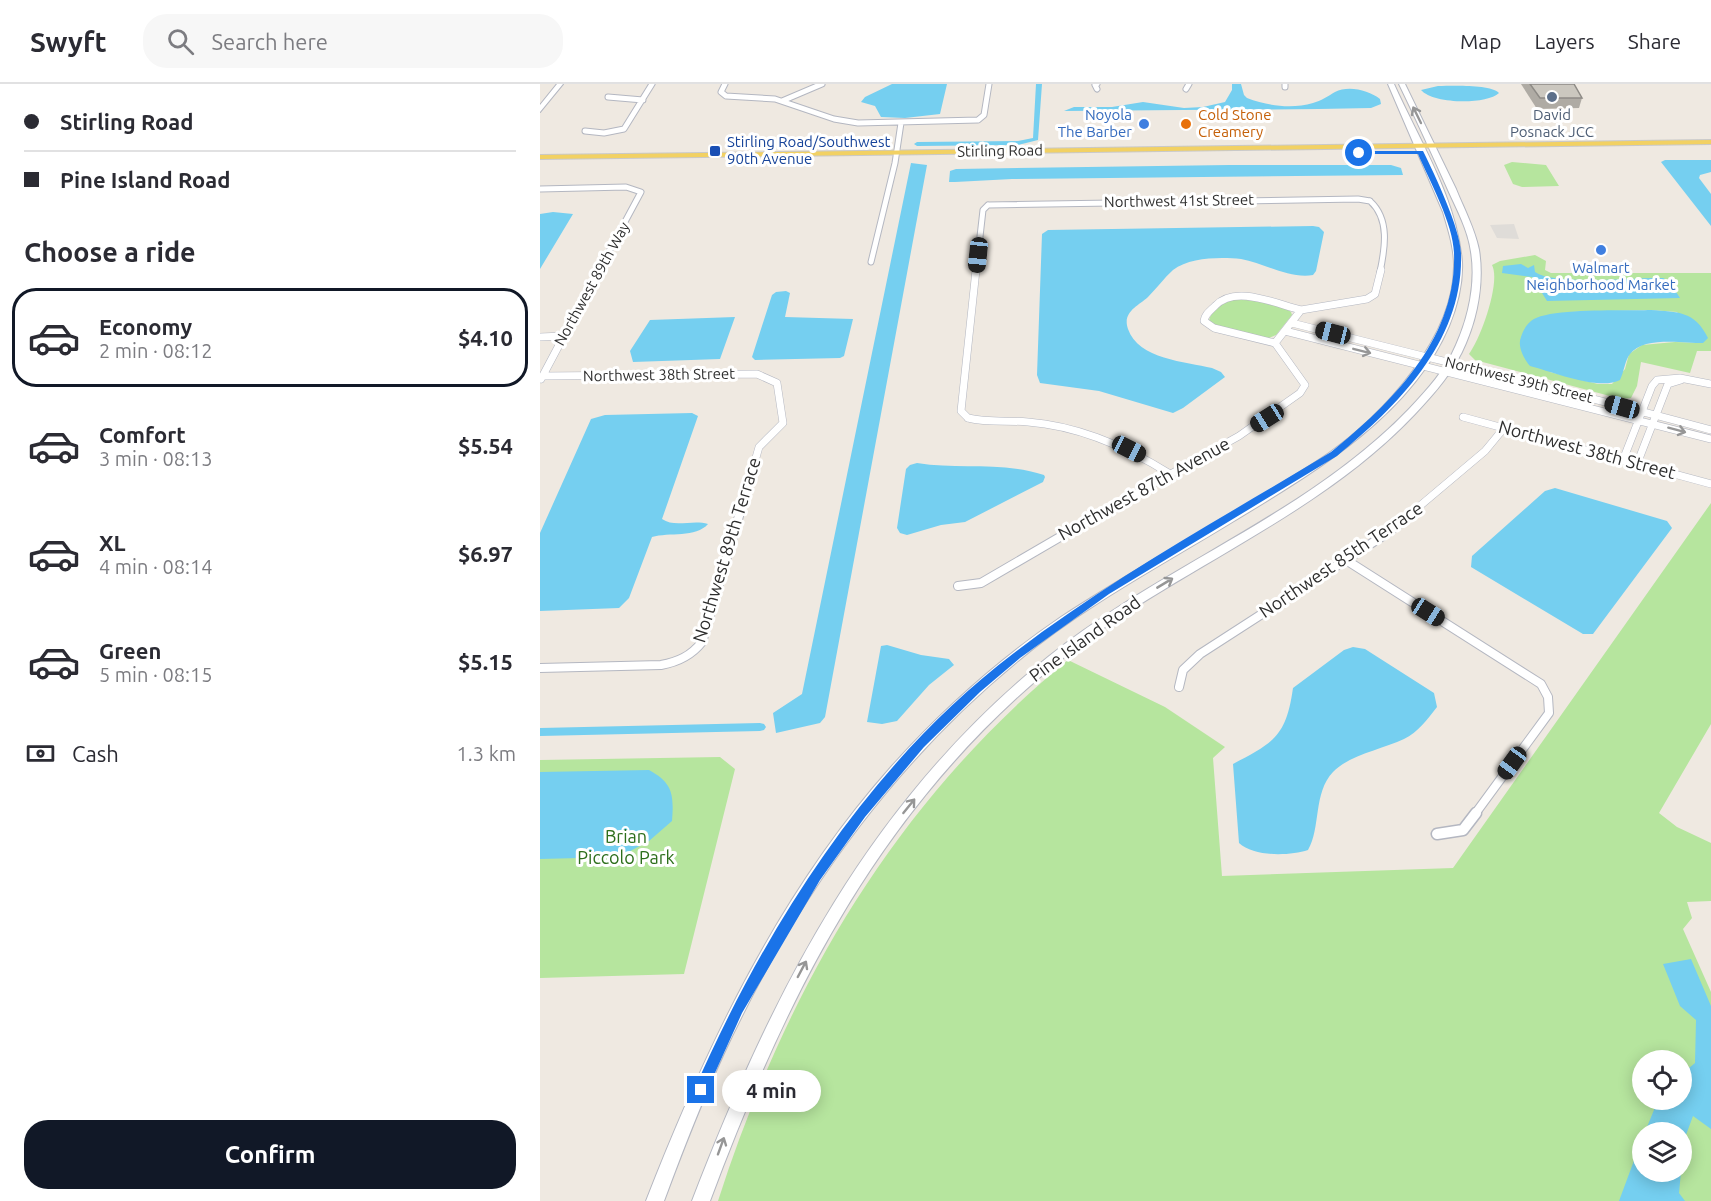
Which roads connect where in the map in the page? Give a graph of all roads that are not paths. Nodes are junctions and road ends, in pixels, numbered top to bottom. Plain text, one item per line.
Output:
1 (560, 84) edge
2 (652, 84) edge
3 (725, 84) edge
4 (822, 84) edge
5 (989, 84) edge
6 (1391, 84) edge
7 (1402, 84) edge
8 (609, 98) dead end
9 (643, 100) junction
10 (782, 101) junction
11 (540, 110) edge
12 (901, 123) junction
13 (585, 131) dead end
14 (1711, 142) edge
15 (1631, 146) junction
16 (1711, 148) edge
17 (1419, 149) junction
18 (1434, 149) junction
19 (895, 155) junction
20 (787, 156) junction
21 (540, 157) edge
22 (540, 162) edge
23 (540, 189) edge
24 (871, 262) dead end
25 (1301, 310) junction
26 (1292, 323) junction
27 (1285, 331) junction
28 (563, 336) junction
29 (540, 337) edge
30 (1275, 344) junction
31 (1425, 362) junction
32 (1448, 368) junction
33 (541, 379) edge
34 (1689, 379) junction
35 (773, 380) joint
36 (1711, 384) edge
37 (1640, 416) junction
38 (1655, 416) junction
39 (1463, 417) dead end
40 (1653, 424) junction
41 (1504, 428) junction
42 (1711, 430) edge
43 (1711, 439) edge
44 (1623, 460) junction
45 (1637, 464) junction
46 (1170, 474) junction
47 (1711, 484) edge
48 (1346, 560) junction
49 (958, 586) dead end
50 (540, 668) edge
51 (1179, 687) dead end
52 (1437, 834) dead end
53 (656, 1201) edge
54 (701, 1201) edge

1 - 11 main road
2 - 9 street
3 - 10 street
4 - 10 street
5 - 12 street
6 - 17 main road, Pine Island Road
18 -> 7 main road, Pine Island Road
8 - 9 street
9 - 13 street
10 - 12 street
12 - 19 street
14 - 15 main road, Stirling Road
15 - 16 main road, Stirling Road
15 - 18 main road, Stirling Road
17 - 18 main road, Stirling Road
17 - 19 main road, Stirling Road
17 - 31 main road, Pine Island Road
18 - 32 main road, Pine Island Road
19 - 20 main road, Stirling Road
19 - 24 street
20 - 21 main road, Stirling Road
20 - 22 main road, Stirling Road
23 - 28 street, Northwest 89th Way
25 - 26 street
25 - 30 street
25 - 46 street, Northwest 41st Street
26 - 27 street
26 - 31 street, Northwest 39th Street
27 - 30 street
27 -> 31 street, Northwest 39th Street
28 - 29 street
28 - 33 street, Northwest 89th Way
30 - 46 street, Northwest 87th Avenue
31 - 32 street, Northwest 39th Street
31 - 32 street, Northwest 39th Street
31 - 53 main road, Pine Island Road
32 - 37 street, Northwest 39th Street
32 - 37 street, Northwest 39th Street
54 -> 32 main road, Pine Island Road
33 - 35 street, Northwest 38th Street
34 - 36 street
34 - 37 street
34 - 38 street
35 - 50 street, Northwest 89th Terrace
37 - 38 street, Northwest 39th Street
37 - 40 street, Northwest 39th Street
37 - 44 street
38 - 40 street
38 - 42 street, Northwest 39th Street
39 - 41 street, Northwest 38th Street
40 -> 43 street, Northwest 39th Street
40 - 45 street
41 - 44 street, Northwest 38th Street
41 - 48 street, Northwest 85th Terrace
44 - 45 street, Northwest 38th Street
45 - 47 street, Northwest 38th Street
46 - 49 street, Northwest 87th Avenue
48 - 51 street, Northwest 85th Terrace
48 - 52 street

